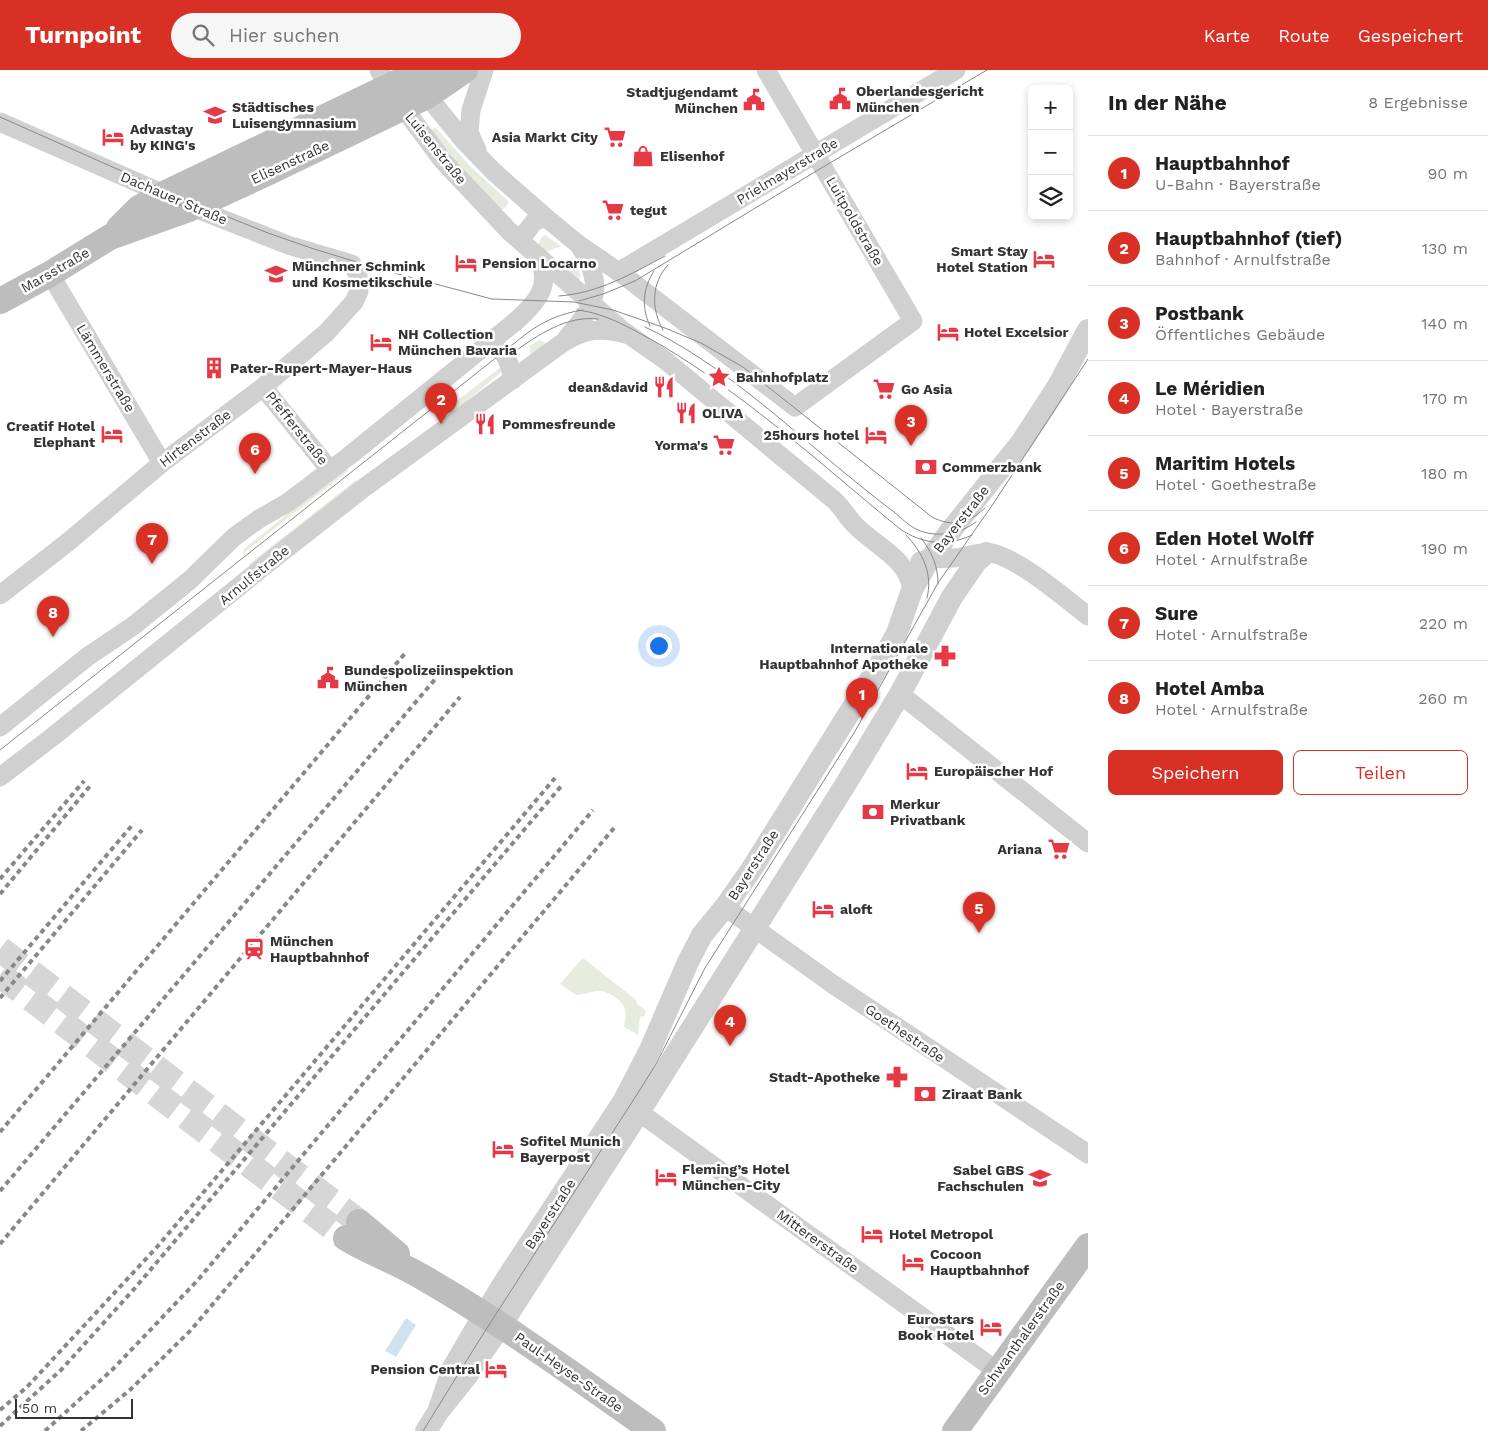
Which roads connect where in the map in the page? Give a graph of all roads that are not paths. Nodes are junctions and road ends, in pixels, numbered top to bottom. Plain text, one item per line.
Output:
1 (465, 70) edge
2 (484, 70) edge
3 (766, 70) edge
4 (956, 70) edge
5 (407, 78) edge
6 (403, 108) junction
7 (0, 122) edge
8 (816, 154) junction
9 (479, 156) junction
10 (164, 194) junction
11 (522, 196) junction
12 (193, 207) junction
13 (544, 216) junction
14 (500, 220) junction
15 (110, 237) junction
16 (520, 240) junction
17 (578, 244) junction
18 (536, 255) junction
19 (352, 264) joint
20 (618, 272) junction
21 (50, 274) junction
22 (0, 301) edge
23 (592, 304) junction
24 (629, 335) junction
25 (1085, 340) edge
26 (561, 344) junction
27 (484, 346) junction
28 (513, 380) junction
29 (263, 387) junction
30 (162, 463) junction
31 (330, 470) junction
32 (986, 553) junction
33 (930, 558) junction
34 (898, 562) junction
35 (912, 590) junction
36 (0, 595) edge
37 (1088, 616) edge
38 (900, 694) junction
39 (0, 727) edge
40 (0, 777) edge
41 (1088, 843) edge
42 (725, 907) junction
43 (755, 928) junction
44 (639, 1112) junction
45 (1088, 1154) edge
46 (352, 1230) tunnel mouth
47 (1088, 1246) edge
48 (492, 1320) junction
49 (997, 1371) junction
50 (426, 1431) edge
51 (653, 1431) edge
52 (955, 1431) edge

1 - 5 main road, Elisenstraße
2 - 9 street, Luisenstraße
3 - 8 street, Luitpoldstraße
4 - 8 street, Prielmayerstraße
5 - 6 main road, Elisenstraße
5 - 9 street, Luisenstraße
5 - 10 main road, Elisenstraße
6 - 12 main road, Elisenstraße
6 - 14 street, Luisenstraße
7 - 10 street, Dachauer Straße
8 - 20 street, Prielmayerstraße
8 - 20 street, Luitpoldstraße
9 - 11 street, Luisenstraße
10 - 12 street, Dachauer Straße
10 - 15 main road, Marsstraße
11 - 13 street, Luisenstraße
11 - 14 street
12 - 15 main road, Marsstraße
12 - 19 street, Dachauer Straße
13 - 16 street
13 - 17 street, Luisenstraße
14 - 16 street, Luisenstraße
15 - 21 main road, Marsstraße
16 - 18 street, Luisenstraße
17 - 20 street
17 - 23 street, Arnulfstraße
18 - 23 street
18 - 27 street
19 - 29 street, Hirtenstraße
21 - 22 main road, Marsstraße
21 - 30 street, Lämmerstraße
23 - 24 street
23 - 26 street, Arnulfstraße
24 - 26 street, Arnulfstraße
24 - 34 street
25 - 33 street, Bayerstraße
26 - 28 street, Arnulfstraße
27 - 28 street
27 - 31 street
28 - 40 street, Arnulfstraße
29 - 30 street, Hirtenstraße
29 - 31 street, Pfefferstraße
30 - 36 street, Hirtenstraße
31 - 39 street
32 - 33 street
32 - 37 street
32 - 38 street, Bayerstraße
33 - 34 street
33 - 35 street, Bayerstraße
34 - 35 street
35 - 42 street, Bayerstraße
38 - 41 street
38 - 43 street, Bayerstraße
42 - 43 street, Goethestraße
42 - 48 street, Bayerstraße
43 - 44 street, Bayerstraße
43 - 45 street, Goethestraße
44 - 48 street, Bayerstraße
44 - 49 street, Mittererstraße
46 - 48 main road, Paul-Heyse-Straße
47 - 49 main road, Schwanthalerstraße
48 - 50 street, Bayerstraße
48 - 51 main road, Paul-Heyse-Straße
49 - 52 main road, Schwanthalerstraße

